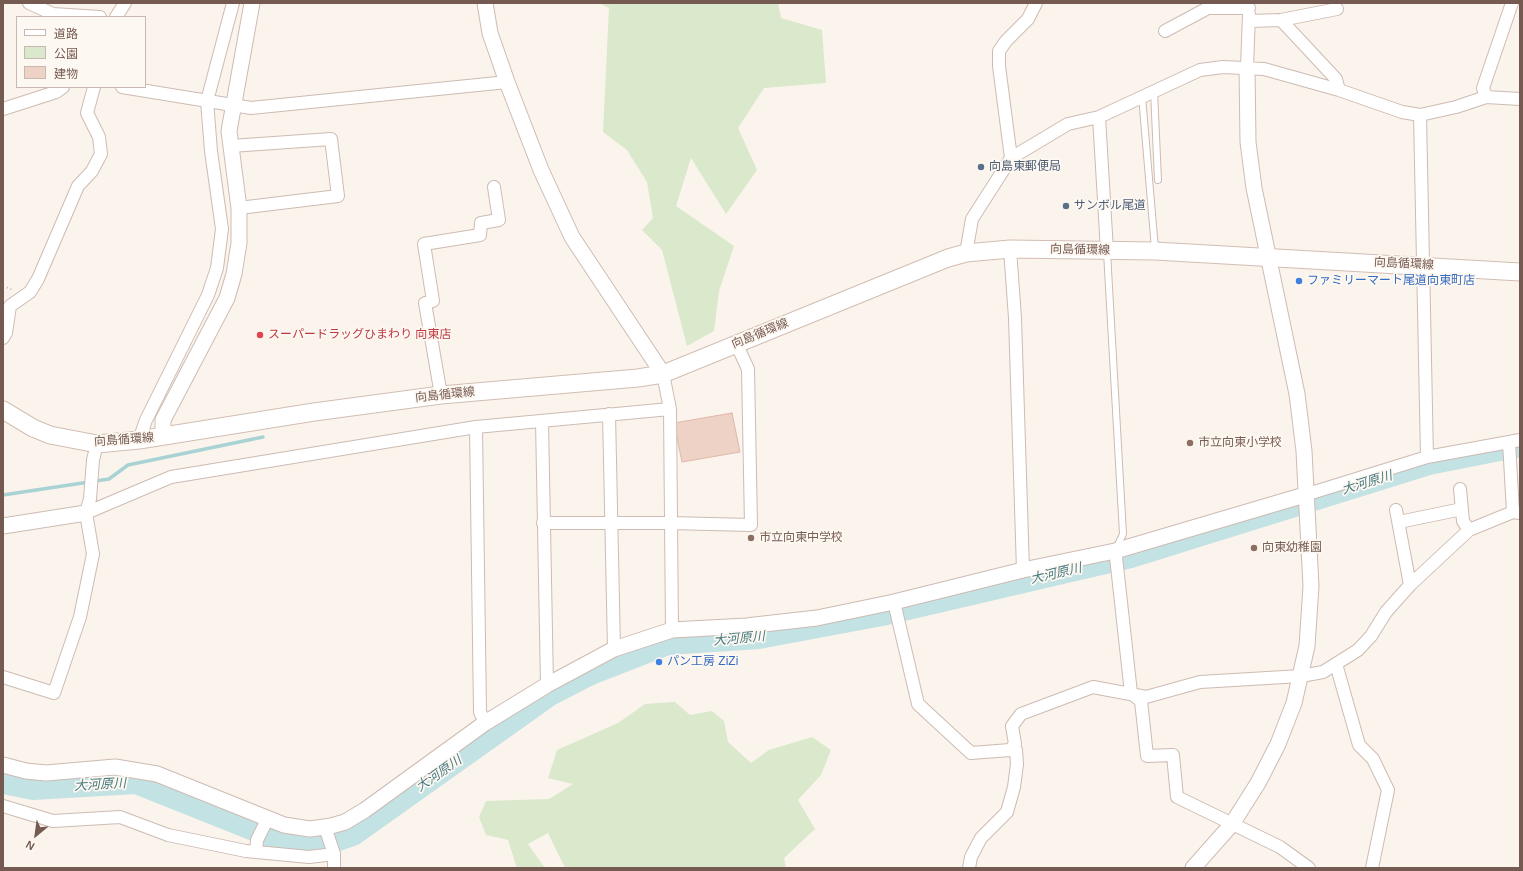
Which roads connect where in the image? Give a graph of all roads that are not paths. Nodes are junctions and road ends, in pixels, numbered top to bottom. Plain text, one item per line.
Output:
1 (29, 3) edge
2 (124, 3) edge
3 (233, 3) edge
4 (252, 3) edge
5 (485, 3) edge
6 (1036, 3) edge
7 (1512, 3) edge
8 (1249, 6) edge
9 (1337, 9) dead end
10 (84, 16) edge
11 (117, 16) edge
12 (1281, 20) junction
13 (1249, 21) junction
14 (1165, 31) dead end
15 (1247, 68) junction
16 (507, 82) junction
17 (62, 88) edge
18 (94, 88) edge
19 (128, 88) edge
20 (1339, 90) junction
21 (1154, 91) junction
22 (1142, 96) junction
23 (1486, 97) junction
24 (1519, 97) edge
25 (207, 101) junction
26 (233, 106) junction
27 (3, 109) edge
28 (1420, 115) junction
29 (1099, 117) junction
30 (231, 146) junction
31 (1011, 158) junction
32 (1158, 180) dead end
33 (494, 187) dead end
34 (238, 208) junction
35 (1010, 249) junction
36 (1107, 251) junction
37 (1155, 251) junction
38 (966, 253) junction
39 (1268, 259) junction
40 (1424, 265) junction
41 (1520, 272) edge
42 (3, 338) edge
43 (736, 343) junction
44 (663, 374) junction
45 (441, 395) junction
46 (670, 409) junction
47 (3, 410) edge
48 (609, 414) junction
49 (542, 421) junction
50 (476, 427) junction
51 (163, 436) junction
52 (139, 440) junction
53 (1514, 441) edge
54 (95, 452) junction
55 (1427, 457) junction
56 (1460, 489) dead end
57 (1308, 494) junction
58 (88, 506) junction
59 (1462, 509) junction
60 (1396, 510) dead end
61 (1516, 512) edge
62 (1399, 522) junction
63 (543, 523) junction
64 (670, 523) junction
65 (611, 524) junction
66 (4, 528) edge
67 (1469, 530) junction
68 (1116, 558) junction
69 (1023, 570) junction
70 (1410, 585) junction
71 (894, 602) junction
72 (672, 630) junction
73 (614, 649) junction
74 (1336, 664) junction
75 (1301, 676) junction
76 (3, 677) edge
77 (547, 685) junction
78 (1131, 693) junction
79 (486, 723) junction
80 (1013, 748) junction
81 (3, 765) edge
82 (3, 806) edge
83 (268, 818) junction
84 (1232, 824) junction
85 (326, 832) junction
86 (256, 846) junction
87 (334, 854) junction
88 (1293, 863) edge
89 (334, 868) edge
90 (969, 868) edge
91 (1193, 868) edge
92 (1309, 868) edge
93 (1372, 868) edge

1 - 10 street
2 - 11 street
3 - 25 street
4 - 26 street
5 - 16 street
6 - 31 street
7 - 23 street
8 - 13 street
8 - 14 street
9 - 12 street
12 - 13 street
12 - 20 street
13 - 15 street
15 - 20 street
15 - 21 street
15 - 39 street
16 - 26 street
16 - 44 street
17 - 27 street
18 - 42 street
19 - 25 street
20 - 28 street
21 - 22 street
21 - 32 lane
22 - 29 street
22 - 37 lane
23 - 24 street
23 - 28 street
25 - 26 street
25 - 52 street
26 - 30 street
28 - 40 street
29 - 31 street
29 - 36 street
30 - 34 street
30 - 34 street
31 - 38 street
33 - 45 street
34 - 51 street
35 - 36 main road, 向島循環線
35 - 38 main road, 向島循環線
35 - 69 street
36 - 37 main road, 向島循環線
36 - 68 lane
37 - 39 main road, 向島循環線
38 - 43 main road, 向島循環線
39 - 40 main road, 向島循環線
39 - 57 street
40 - 41 main road, 向島循環線
40 - 55 street
43 - 44 main road, 向島循環線
43 - 64 street
44 - 45 main road, 向島循環線
44 - 46 street
45 - 51 main road, 向島循環線
46 - 48 street
46 - 64 street
47 - 54 main road, 向島循環線
48 - 49 street
48 - 65 street
49 - 50 street
49 - 63 street
50 - 58 street
50 - 79 street
51 - 52 main road, 向島循環線
52 - 54 main road, 向島循環線
53 - 55 street
53 - 61 street
54 - 58 street
55 - 57 street
56 - 59 street
57 - 68 street
57 - 75 street
58 - 66 street
58 - 76 street
59 - 62 street
59 - 67 street
60 - 62 street
61 - 67 street
62 - 70 street
63 - 65 street
63 - 77 street
64 - 65 street
64 - 72 street
65 - 73 street
67 - 70 street
68 - 69 street
68 - 78 street
69 - 71 street
70 - 74 street
71 - 72 street
71 - 80 street
72 - 73 street
73 - 77 street
74 - 75 street
74 - 93 street
75 - 78 street
75 - 84 street
77 - 79 street
78 - 80 street
78 - 84 street
79 - 85 street
80 - 90 street
81 - 83 street
82 - 86 street
83 - 85 street
83 - 86 street
84 - 88 street
84 - 91 street
85 - 87 street
86 - 87 street
87 - 89 street
88 - 92 street

